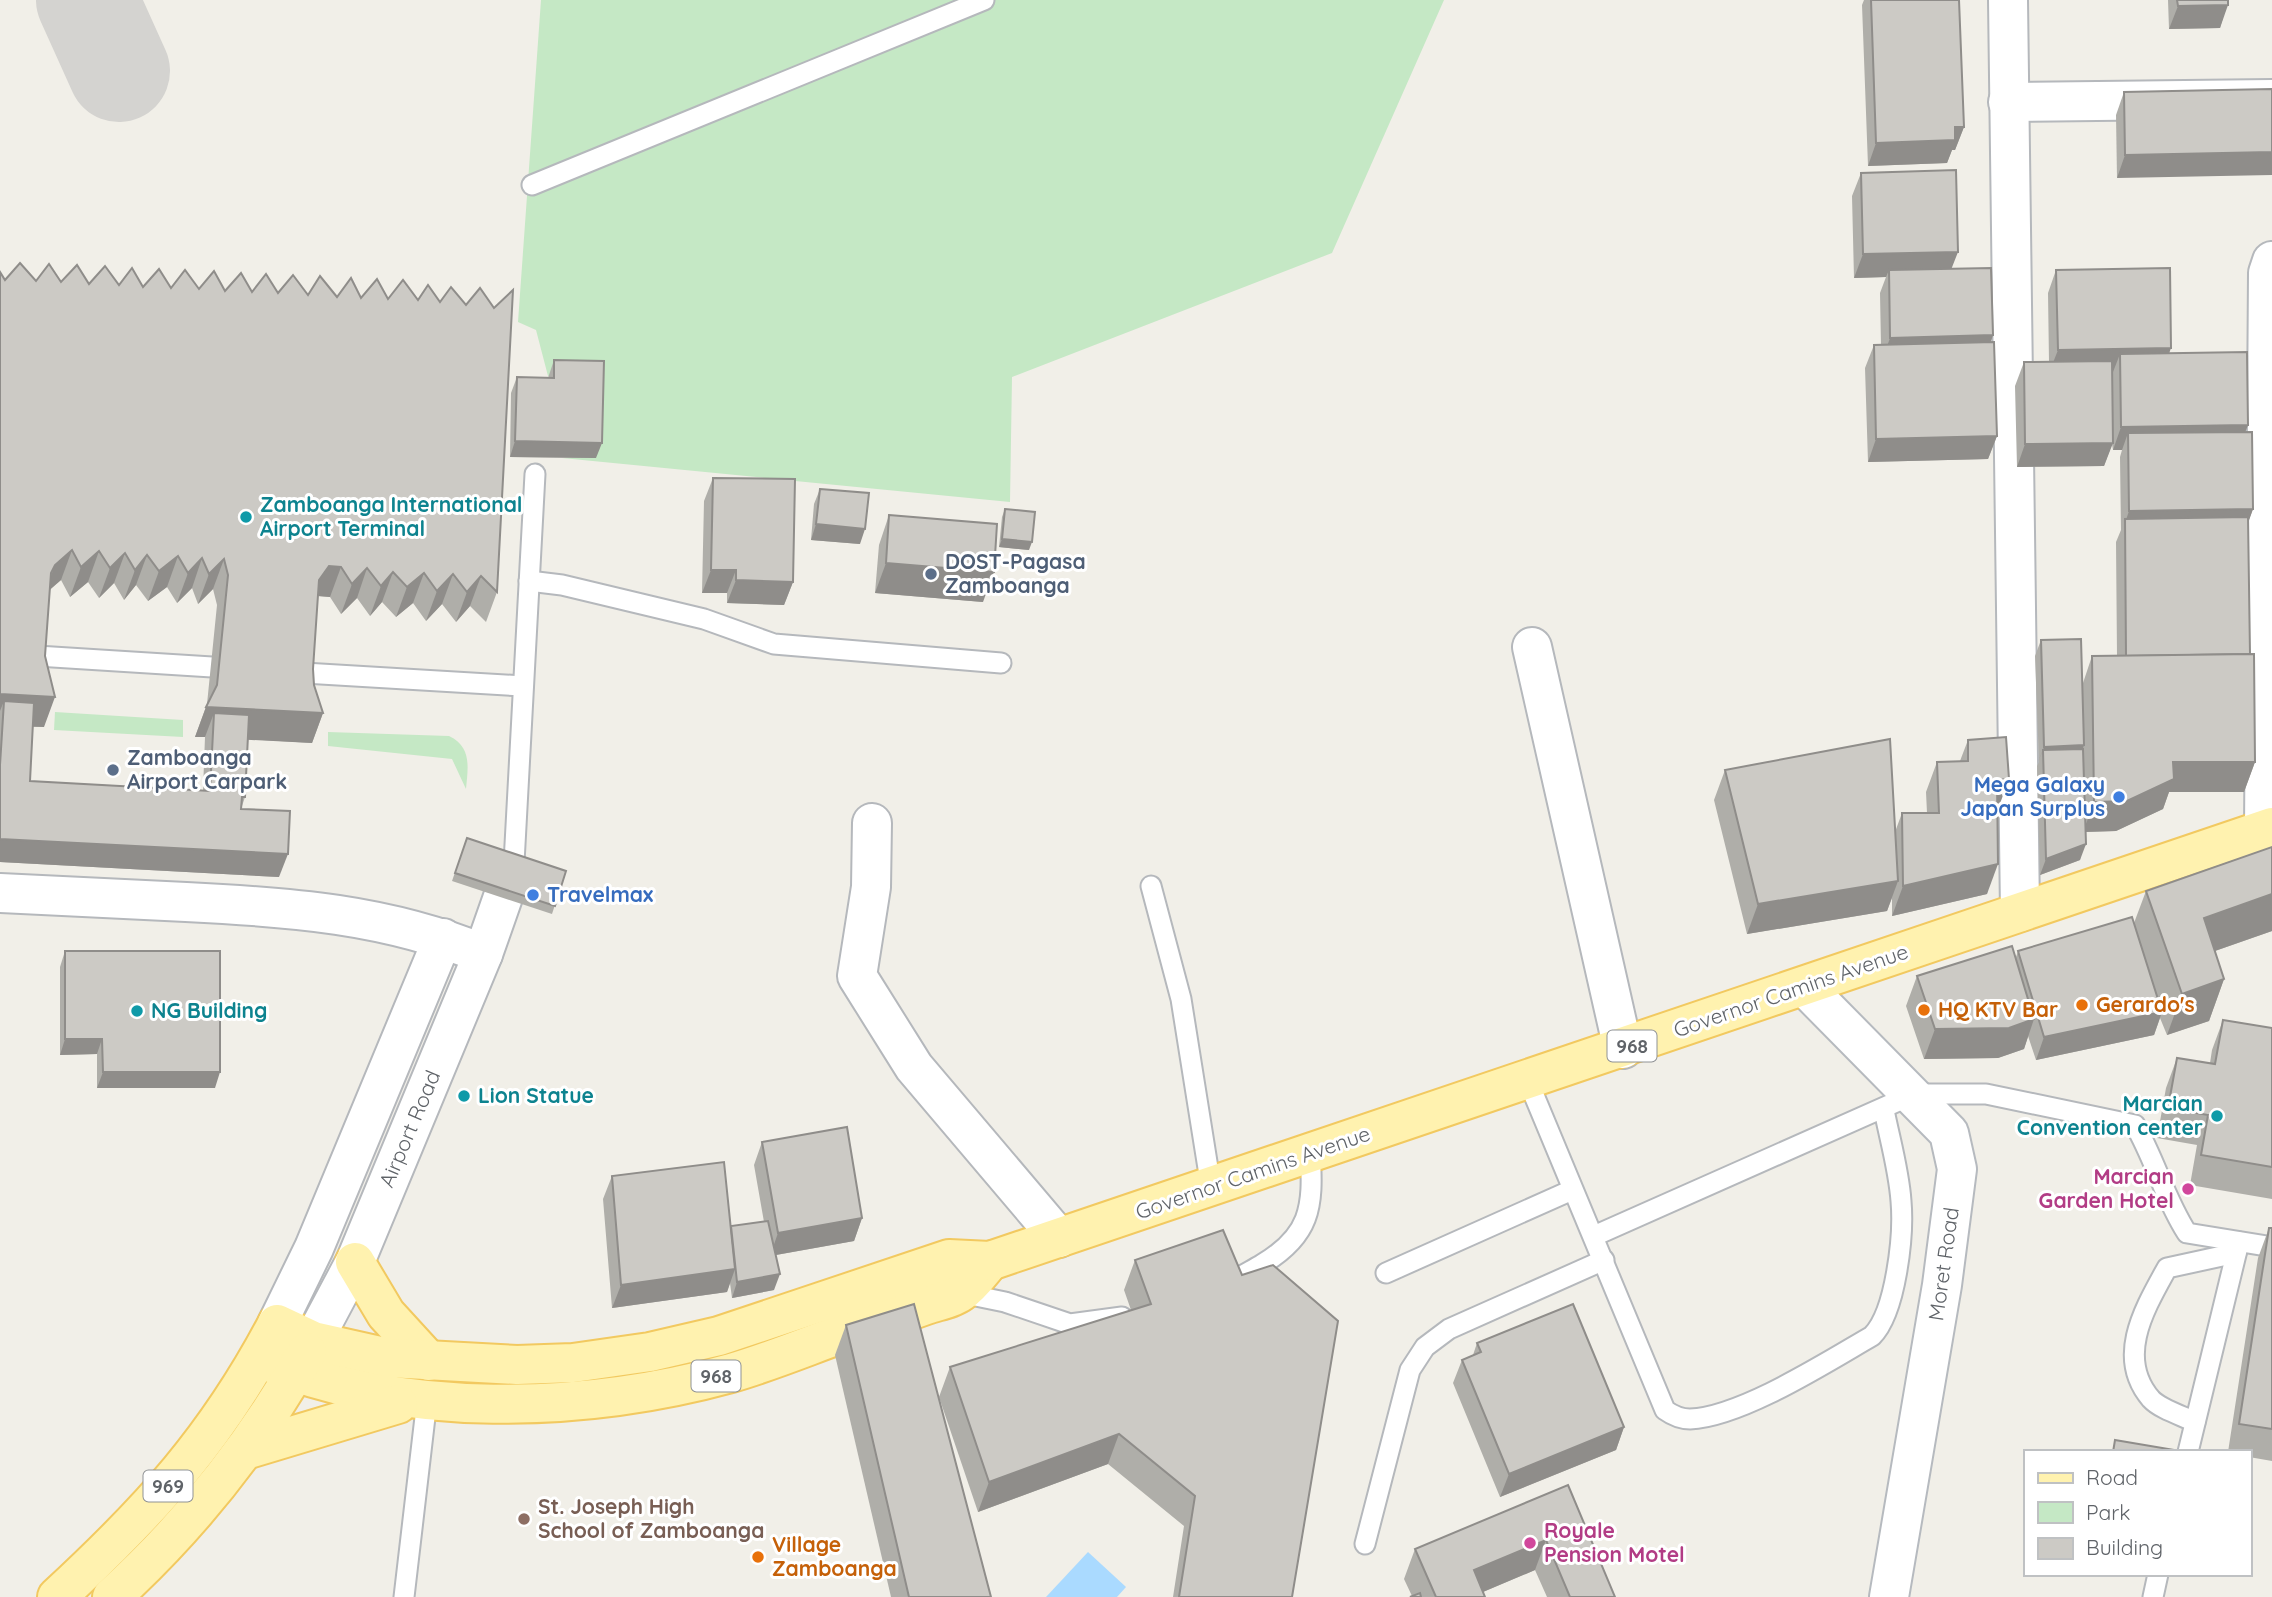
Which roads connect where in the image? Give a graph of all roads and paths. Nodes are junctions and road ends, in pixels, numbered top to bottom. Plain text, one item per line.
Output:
1 (984, 0) edge
2 (2008, 0) edge
3 (2272, 99) edge
4 (2008, 103) junction
5 (531, 185) dead end
6 (2272, 261) edge
7 (535, 474) dead end
8 (529, 581) junction
9 (1532, 648) dead end
10 (37, 656) edge
11 (1001, 663) dead end
12 (212, 667) dead end
13 (304, 673) edge
14 (523, 686) junction
15 (872, 823) dead end
16 (2268, 828) edge
17 (508, 880) joint
18 (1152, 886) dead end
19 (0, 893) edge
20 (2020, 912) junction
21 (443, 937) junction
22 (483, 954) junction
23 (1805, 987) junction
24 (1623, 1049) junction
25 (1528, 1081) junction
26 (1899, 1102) junction
27 (1310, 1153) junction
28 (1211, 1187) junction
29 (1572, 1190) junction
30 (1594, 1236) junction
31 (1059, 1238) junction
32 (2237, 1247) junction
33 (2272, 1247) edge
34 (1604, 1260) junction
35 (355, 1262) junction
36 (1386, 1273) dead end
37 (955, 1276) junction
38 (1222, 1285) edge
39 (1133, 1314) edge
40 (277, 1324) junction
41 (313, 1340) junction
42 (259, 1358) junction
43 (429, 1361) junction
44 (294, 1374) junction
45 (422, 1400) junction
46 (2195, 1422) junction
47 (246, 1450) junction
48 (2188, 1450) edge
49 (195, 1455) junction
50 (222, 1482) junction
51 (1365, 1544) dead end
52 (2158, 1576) edge
53 (57, 1597) edge
54 (112, 1597) edge
55 (404, 1597) edge
56 (1889, 1597) edge
57 (2153, 1597) edge

1 - 5 lane
2 - 4 street
3 - 4 street
4 - 20 street
6 - 16 street
7 - 8 lane
8 - 11 lane
8 - 14 lane
9 - 24 street
10 - 12 lane
13 - 14 lane
14 - 17 lane
15 - 31 street
16 - 20 main road, Governor Camins Avenue / 968
17 - 22 street, Airport Road
18 - 28 lane
19 - 21 street
20 - 23 main road, Governor Camins Avenue / 968
21 - 22 street
21 - 40 street, Airport Road / 969
22 - 35 street, Airport Road / 969
23 - 24 main road, Governor Camins Avenue / 968
23 - 26 street, Moret Road
24 - 25 main road, Governor Camins Avenue / 968
25 - 27 main road, Governor Camins Avenue / 968
25 - 29 lane
26 - 30 lane
26 - 32 lane
26 - 34 lane
26 - 56 street, Moret Road
27 - 28 main road, Governor Camins Avenue / 968
27 - 38 lane
28 - 31 main road, Governor Camins Avenue / 968
29 - 30 lane
29 - 36 lane
30 - 34 lane
31 - 37 main road, Governor Camins Avenue / 968
32 - 33 lane
32 - 46 lane
32 - 46 lane
34 - 51 lane
35 - 41 street, Airport Road / 969
35 - 43 main road
37 - 39 lane
37 - 43 main road, Governor Camins Avenue / 968
37 - 45 main road, Governor Camins Avenue / 968
40 - 41 main road, Governor Camins Avenue / 968
40 - 42 main road, 969
41 - 43 main road, Governor Camins Avenue / 968
41 - 44 main road, 969
42 - 44 main road, Governor Camins Avenue / 968
42 - 49 main road, 969
44 - 45 main road, Governor Camins Avenue / 968
44 - 47 main road, 969
45 - 47 main road
45 - 55 lane
46 - 48 lane
47 - 50 main road, 969
49 - 50 main road
49 - 53 main road, 969
50 - 54 main road, 969
52 - 57 lane

